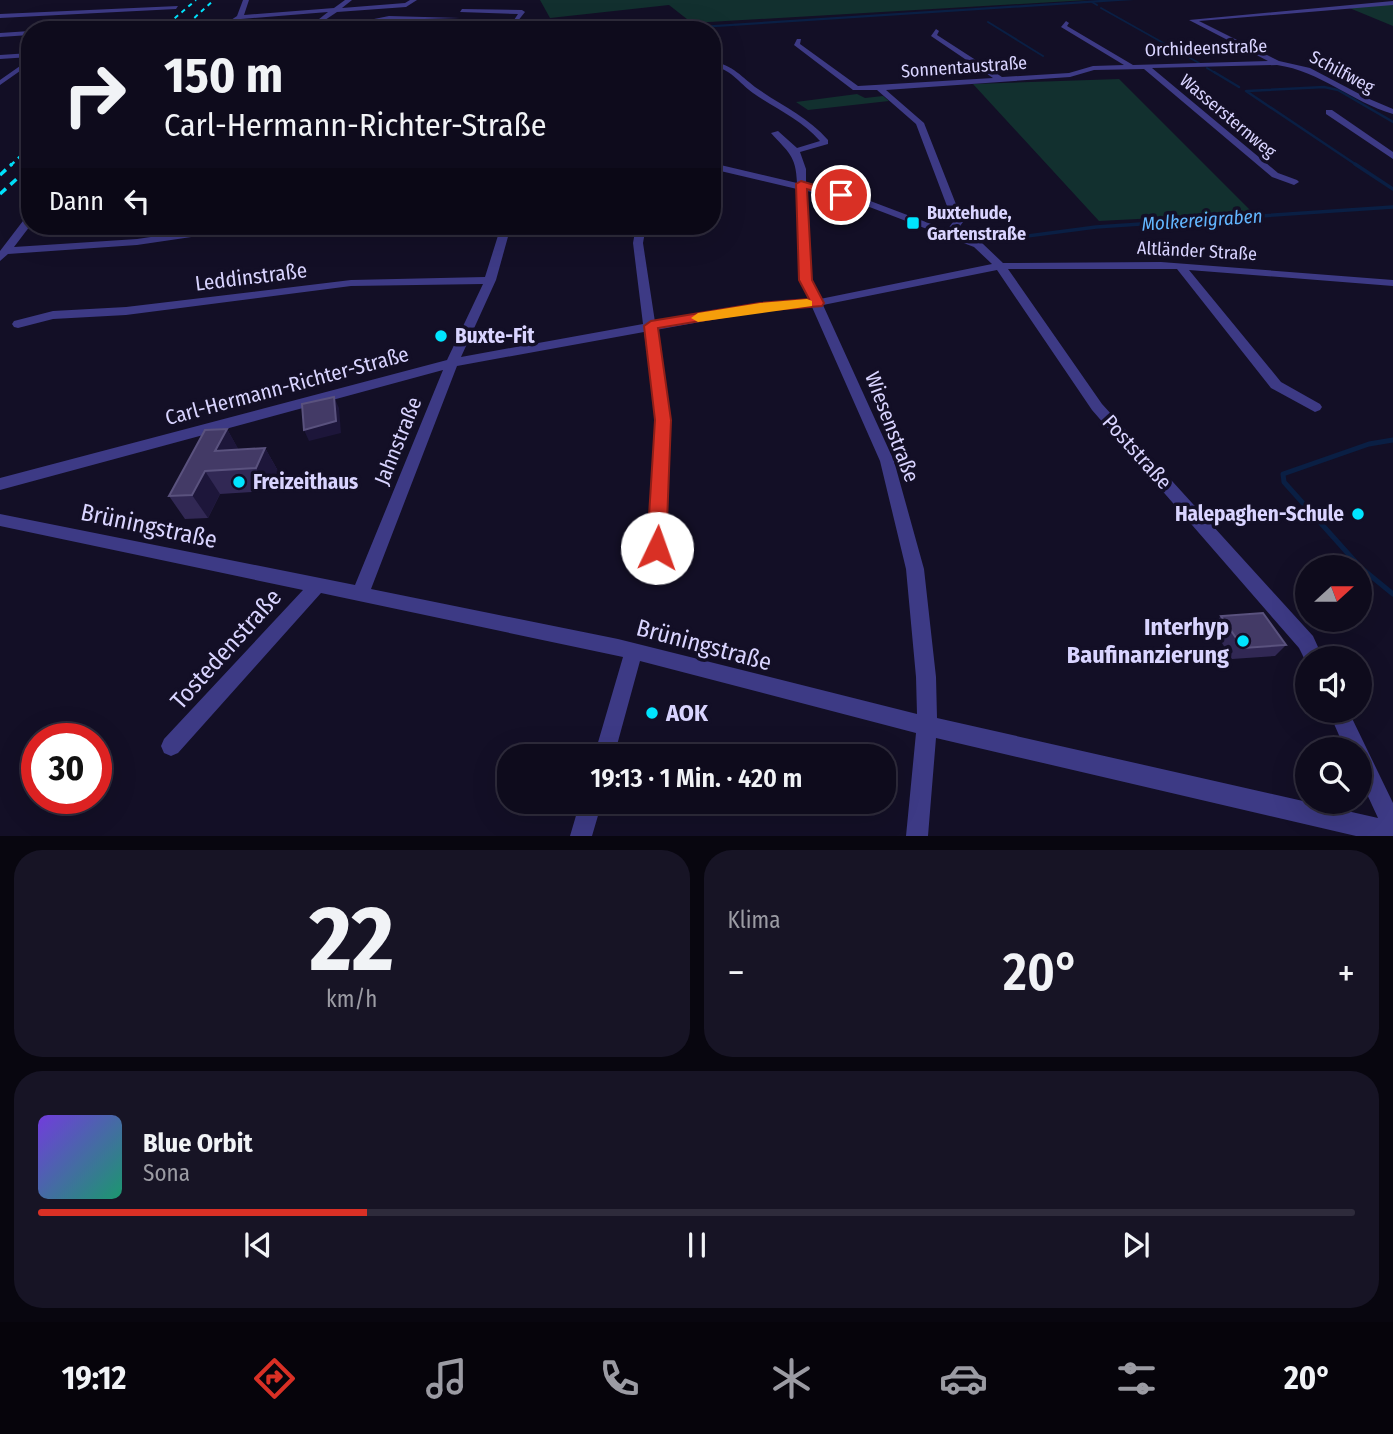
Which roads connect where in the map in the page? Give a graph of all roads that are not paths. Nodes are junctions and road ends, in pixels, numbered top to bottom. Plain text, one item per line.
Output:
1 (246, 0) edge
2 (349, 0) edge
3 (414, 0) edge
4 (470, 3) dead end
5 (1393, 3) edge
6 (176, 6) dead end
7 (333, 10) junction
8 (462, 11) junction
9 (0, 16) edge
10 (240, 17) junction
11 (517, 20) dead end
12 (234, 21) edge
13 (320, 21) edge
14 (374, 21) edge
15 (421, 21) edge
16 (455, 21) edge
17 (1066, 23) dead end
18 (936, 32) dead end
19 (21, 34) edge
20 (0, 35) edge
21 (799, 40) dead end
22 (21, 56) edge
23 (0, 57) edge
24 (1276, 63) junction
25 (721, 65) edge
26 (21, 67) edge
27 (1132, 67) junction
28 (1146, 67) junction
29 (1097, 68) joint
30 (3, 80) edge
31 (1001, 80) junction
32 (879, 88) junction
33 (1329, 112) dead end
34 (1393, 113) edge
35 (775, 133) dead end
36 (795, 151) junction
37 (1393, 156) edge
38 (721, 168) edge
39 (1294, 182) dead end
40 (801, 184) junction
41 (21, 231) edge
42 (950, 233) junction
43 (185, 235) edge
44 (503, 235) edge
45 (639, 235) edge
46 (4, 255) edge
47 (1000, 266) junction
48 (1181, 268) junction
49 (490, 281) junction
50 (1379, 283) junction
51 (1393, 283) edge
52 (1393, 293) edge
53 (817, 303) junction
54 (18, 324) dead end
55 (651, 326) junction
56 (452, 363) junction
57 (1315, 407) dead end
58 (0, 484) edge
59 (0, 520) edge
60 (655, 574) dead end
61 (317, 586) junction
62 (360, 594) junction
63 (1308, 646) edge
64 (633, 653) junction
65 (927, 726) junction
66 (607, 744) edge
67 (171, 746) dead end
68 (1372, 782) edge
69 (587, 814) edge
70 (1393, 827) edge
71 (1393, 833) edge
72 (581, 835) edge
73 (917, 835) edge

1 - 10 street
2 - 7 street
3 - 7 street
4 - 8 street
5 - 24 street, Orchideenstraße
6 - 9 street
7 - 10 street
7 - 13 street
8 - 11 street
8 - 16 street
10 - 12 street
14 - 15 street
17 - 27 street
18 - 31 street
19 - 20 street
21 - 32 street
22 - 23 street
24 - 28 street, Orchideenstraße
24 - 34 street, Schilfweg
25 - 36 street
26 - 30 street
27 - 28 street, Orchideenstraße
27 - 29 street, Orchideenstraße
28 - 39 street, Wassersternweg
29 - 31 street, Sonnentaustraße
31 - 32 street, Sonnentaustraße
32 - 42 street, Sonnentaustraße
33 - 37 street
35 - 36 street
36 - 40 street, Wiesenstraße
38 - 40 street, Poststraße
40 - 42 street, Poststraße
40 - 53 street, Wiesenstraße
41 - 46 street
42 - 47 street, Poststraße
43 - 46 street
44 - 49 street, Jahnstraße
45 - 55 street
47 - 48 street, Altländer Straße
47 - 53 street, Carl-Hermann-Richter-Straße
47 - 63 street, Poststraße
48 - 50 street, Altländer Straße
48 - 57 street
49 - 54 street, Leddinstraße
49 - 56 street, Jahnstraße
50 - 51 street, Altländer Straße
50 - 52 street
53 - 55 street, Carl-Hermann-Richter-Straße
53 - 65 street, Wiesenstraße
55 - 56 street, Carl-Hermann-Richter-Straße
55 - 60 street
56 - 58 street, Carl-Hermann-Richter-Straße
56 - 62 street, Jahnstraße
59 - 61 street, Brüningstraße
61 - 62 street, Brüningstraße
61 - 67 street, Tostedenstraße
62 - 64 street, Brüningstraße
64 - 65 street, Brüningstraße
64 - 66 street
65 - 71 street, Brüningstraße
65 - 73 street, Wiesenstraße
68 - 70 street
69 - 72 street

